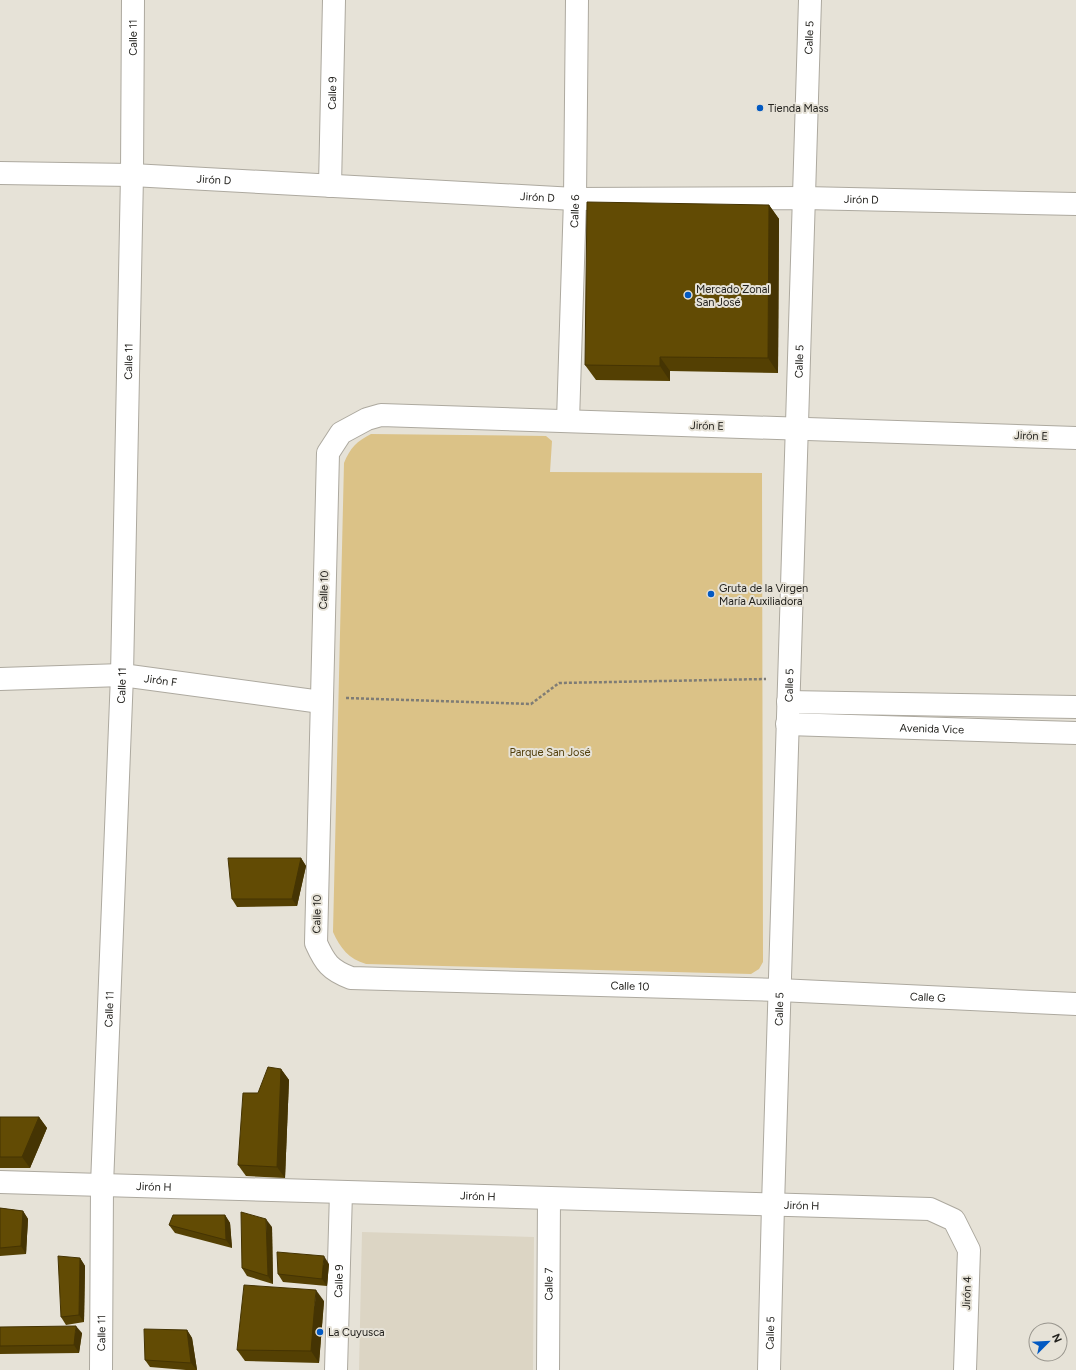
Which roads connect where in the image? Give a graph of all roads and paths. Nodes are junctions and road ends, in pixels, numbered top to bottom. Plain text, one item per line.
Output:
1 (133, 0) edge
2 (334, 0) edge
3 (577, 0) edge
4 (810, 0) edge
5 (0, 173) edge
6 (132, 175) junction
7 (330, 186) junction
8 (804, 198) junction
9 (575, 199) junction
10 (1076, 204) edge
11 (568, 421) junction
12 (797, 429) junction
13 (342, 433) joint
14 (1076, 438) edge
15 (122, 675) junction
16 (0, 679) edge
17 (789, 679) junction
18 (321, 700) junction
19 (788, 702) junction
20 (1076, 707) edge
21 (787, 724) junction
22 (1076, 733) edge
23 (779, 990) junction
24 (1076, 1004) edge
25 (0, 1182) edge
26 (102, 1185) junction
27 (342, 1192) junction
28 (549, 1198) junction
29 (772, 1205) junction
30 (954, 1220) joint
31 (101, 1370) edge
32 (336, 1370) edge
33 (548, 1370) edge
34 (769, 1370) edge
35 (965, 1370) edge

1 - 6 street, Calle 11
2 - 7 street, Calle 9
3 - 9 street, Calle 6
4 - 8 street, Calle 5
5 - 6 street, Jirón D
6 - 7 street, Jirón D
6 - 15 street, Calle 11
7 - 9 street, Jirón D
8 - 9 street, Jirón D
8 - 10 street, Jirón D
8 - 12 street, Calle 5
9 - 11 street, Calle 6
11 - 12 street, Jirón E
11 - 13 street, Jirón E
12 - 14 street, Jirón E
12 - 17 street, Calle 5
13 - 18 street, Calle 10
15 - 16 street, Jirón F
15 - 18 street, Jirón F
15 - 26 street, Calle 11
17 - 18 path
17 - 19 street, Calle 5
18 - 23 street, Calle 10
19 - 20 street
19 - 21 street, Calle 5
21 - 22 street, Avenida Vice
21 - 23 street, Calle 5
23 - 24 street, Calle G
23 - 29 street, Calle 5
25 - 26 street, Jirón H
26 - 27 street, Jirón H
26 - 31 street, Calle 11
27 - 28 street, Jirón H
27 - 32 street, Calle 9
28 - 29 street, Jirón H
28 - 33 street, Calle 7
29 - 30 street, Jirón H
29 - 34 street, Calle 5
30 - 35 street, Jirón 4

